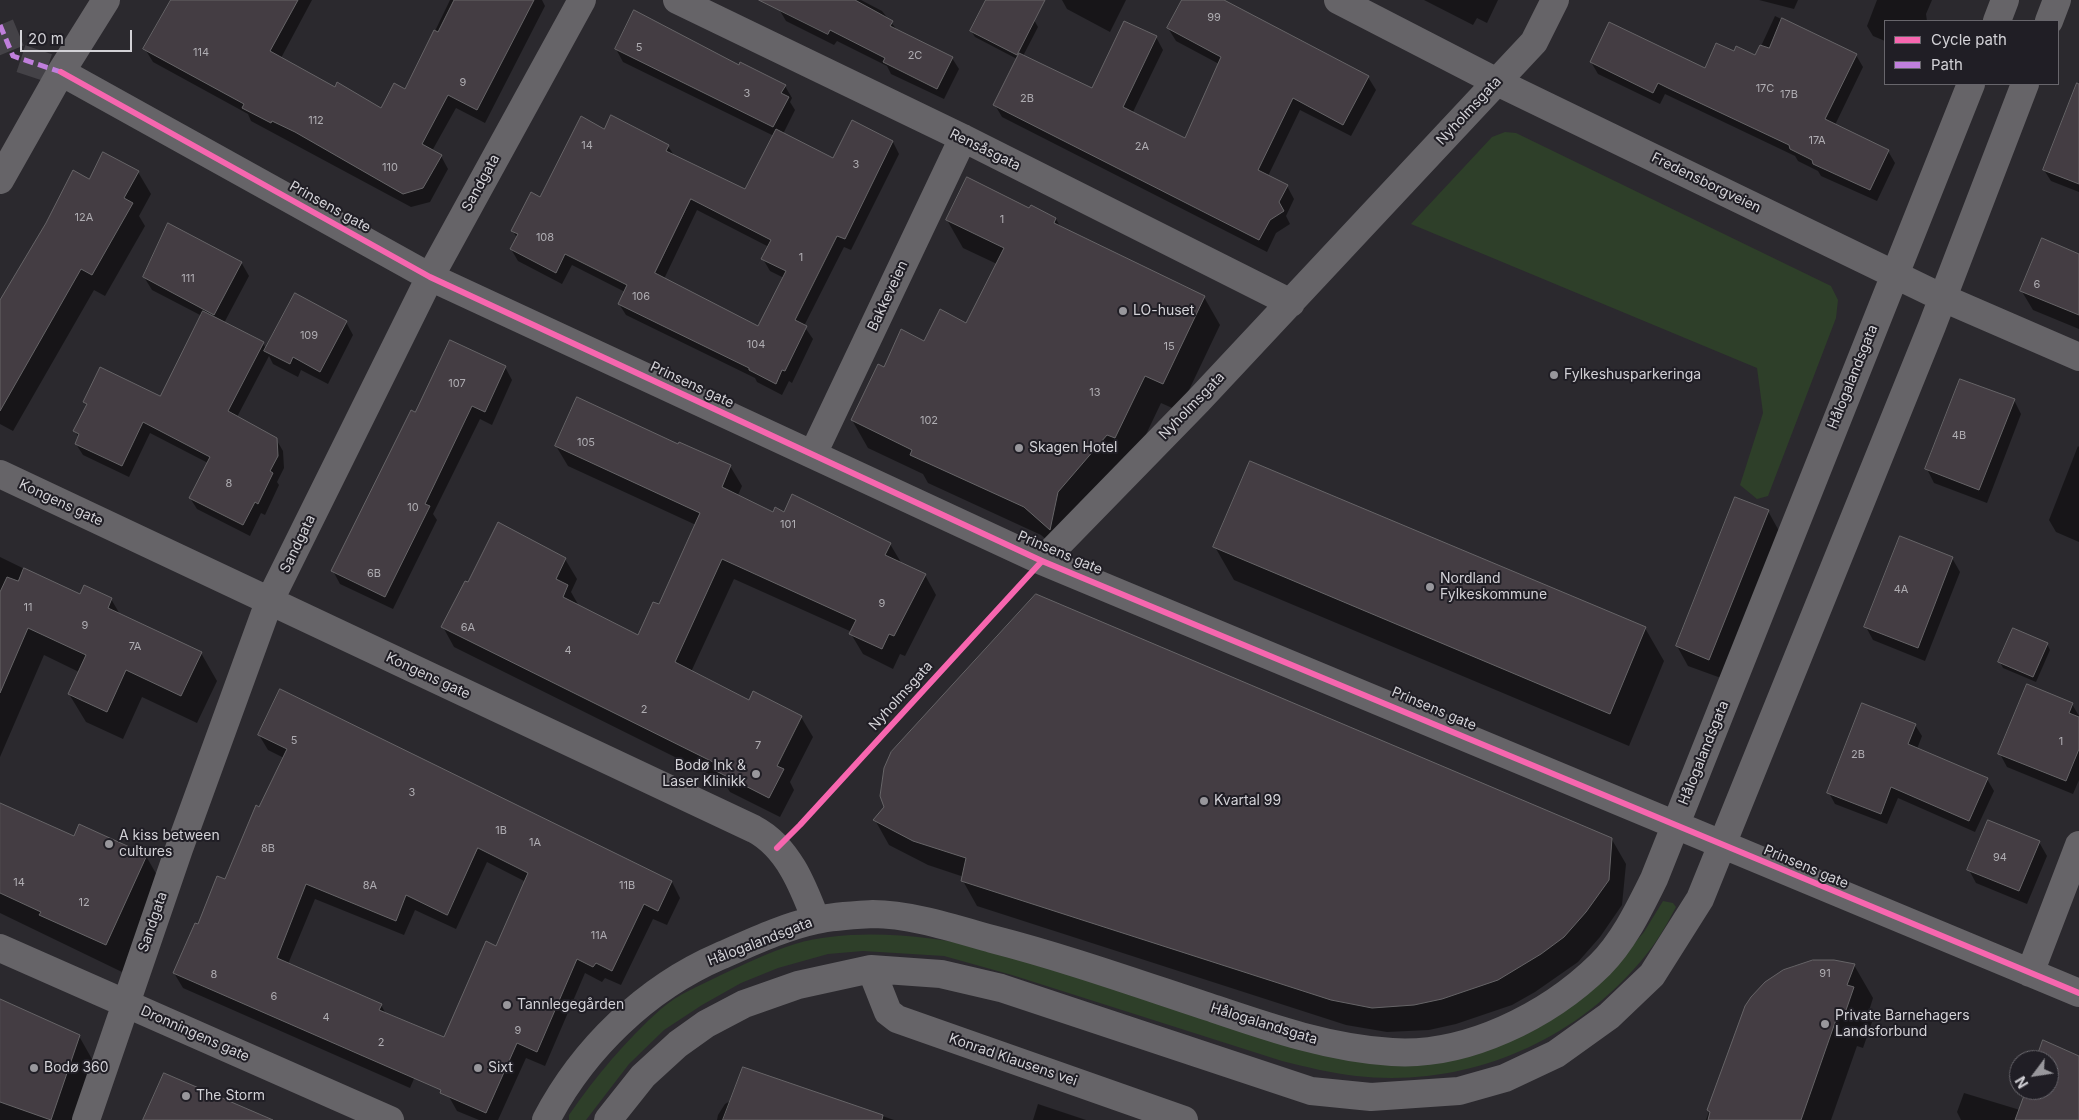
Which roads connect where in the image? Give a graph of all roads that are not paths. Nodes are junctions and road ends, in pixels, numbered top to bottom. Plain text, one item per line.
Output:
1 (106, 0) edge
2 (582, 0) edge
3 (677, 0) edge
4 (1338, 0) edge
5 (1555, 0) edge
6 (2005, 0) edge
7 (2057, 0) edge
8 (1996, 20) edge
9 (2049, 20) edge
10 (61, 72) junction
11 (1497, 82) junction
12 (1971, 85) edge
13 (2025, 85) edge
14 (962, 138) junction
15 (0, 180) edge
16 (1894, 274) junction
17 (430, 277) junction
18 (1943, 298) junction
19 (1290, 303) junction
20 (2079, 356) edge
21 (813, 454) junction
22 (0, 474) edge
23 (1042, 561) junction
24 (269, 602) junction
25 (1674, 825) junction
26 (1721, 845) junction
27 (2079, 845) edge
28 (816, 920) junction
29 (0, 948) edge
30 (871, 968) junction
31 (2030, 974) junction
32 (2079, 993) edge
33 (125, 1003) junction
34 (86, 1120) edge
35 (390, 1120) edge
36 (546, 1120) edge
37 (608, 1120) edge
38 (1184, 1120) edge

1 - 10 street
2 - 17 street, Sandgata
3 - 14 street, Rensåsgata
4 - 11 street, Fredensborgveien
5 - 11 street, Nyholmsgata
6 - 8 street
7 - 9 street
10 - 15 street
10 - 17 street, Prinsens gate
11 - 16 street, Fredensborgveien
11 - 19 street, Nyholmsgata
12 - 16 street, Hålogalandsgata
13 - 18 street
14 - 19 street, Rensåsgata
14 - 21 street, Bakkeveien
16 - 18 street, Fredensborgveien
16 - 25 street, Hålogalandsgata
17 - 21 street, Prinsens gate
17 - 24 street, Sandgata
18 - 20 street, Fredensborgveien
18 - 26 street
19 - 23 street, Nyholmsgata
21 - 23 street, Prinsens gate
22 - 24 street, Kongens gate
23 - 25 street, Prinsens gate
24 - 28 street, Kongens gate
24 - 33 street, Sandgata
25 - 26 street, Prinsens gate
25 - 28 street, Hålogalandsgata
26 - 30 street
26 - 31 street, Prinsens gate
27 - 31 street
28 - 36 street, Hålogalandsgata
29 - 33 street, Dronningens gate
30 - 37 street
30 - 38 street, Konrad Klausens vei
31 - 32 street, Prinsens gate
33 - 34 street, Sandgata
33 - 35 street, Dronningens gate

